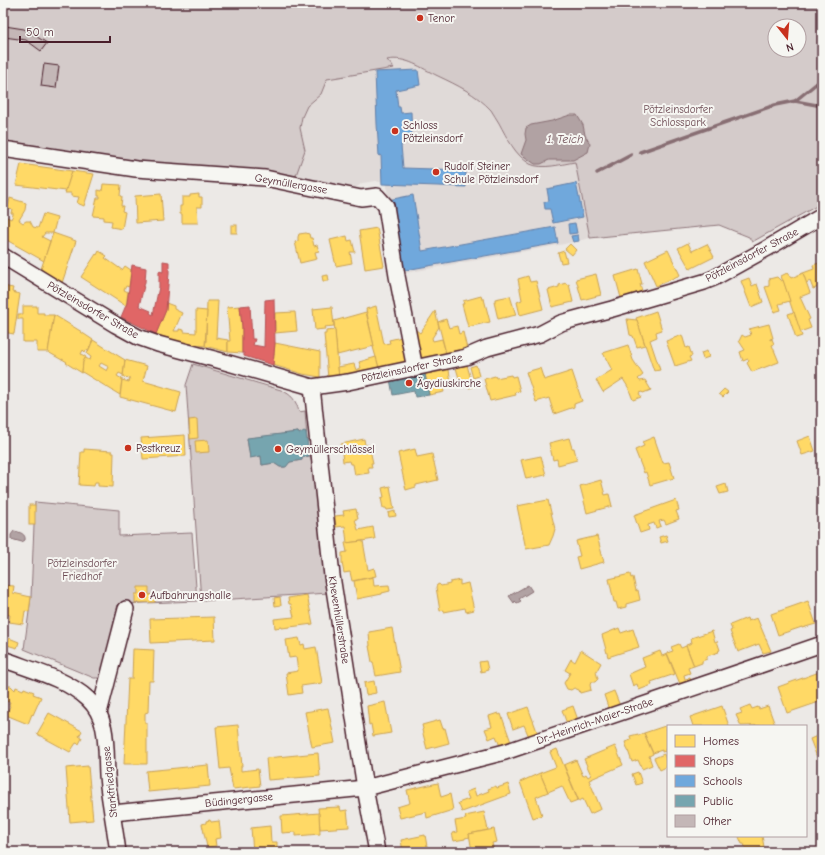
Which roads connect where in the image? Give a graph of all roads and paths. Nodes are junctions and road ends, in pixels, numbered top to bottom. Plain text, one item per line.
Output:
1 (3, 150) edge
2 (822, 216) edge
3 (3, 256) edge
4 (415, 369) junction
5 (312, 387) junction
6 (126, 609) dead end
7 (822, 644) edge
8 (3, 659) edge
9 (99, 713) junction
10 (366, 788) junction
11 (113, 813) junction
12 (118, 852) edge
13 (377, 852) edge

1 - 4 street, Geymüllergasse
2 - 4 street, Pötzleinsdorfer Straße
3 - 5 street, Pötzleinsdorfer Straße
4 - 5 street, Pötzleinsdorfer Straße
5 - 10 street, Khevenhüllerstraße
6 - 9 street, Starkfriedgasse
7 - 10 street, Dr.-Heinrich-Maier-Straße
8 - 9 street, Starkfriedgasse
9 - 11 street, Starkfriedgasse
10 - 11 street, Büdingergasse
10 - 13 street, Khevenhüllerstraße
11 - 12 street, Starkfriedgasse

